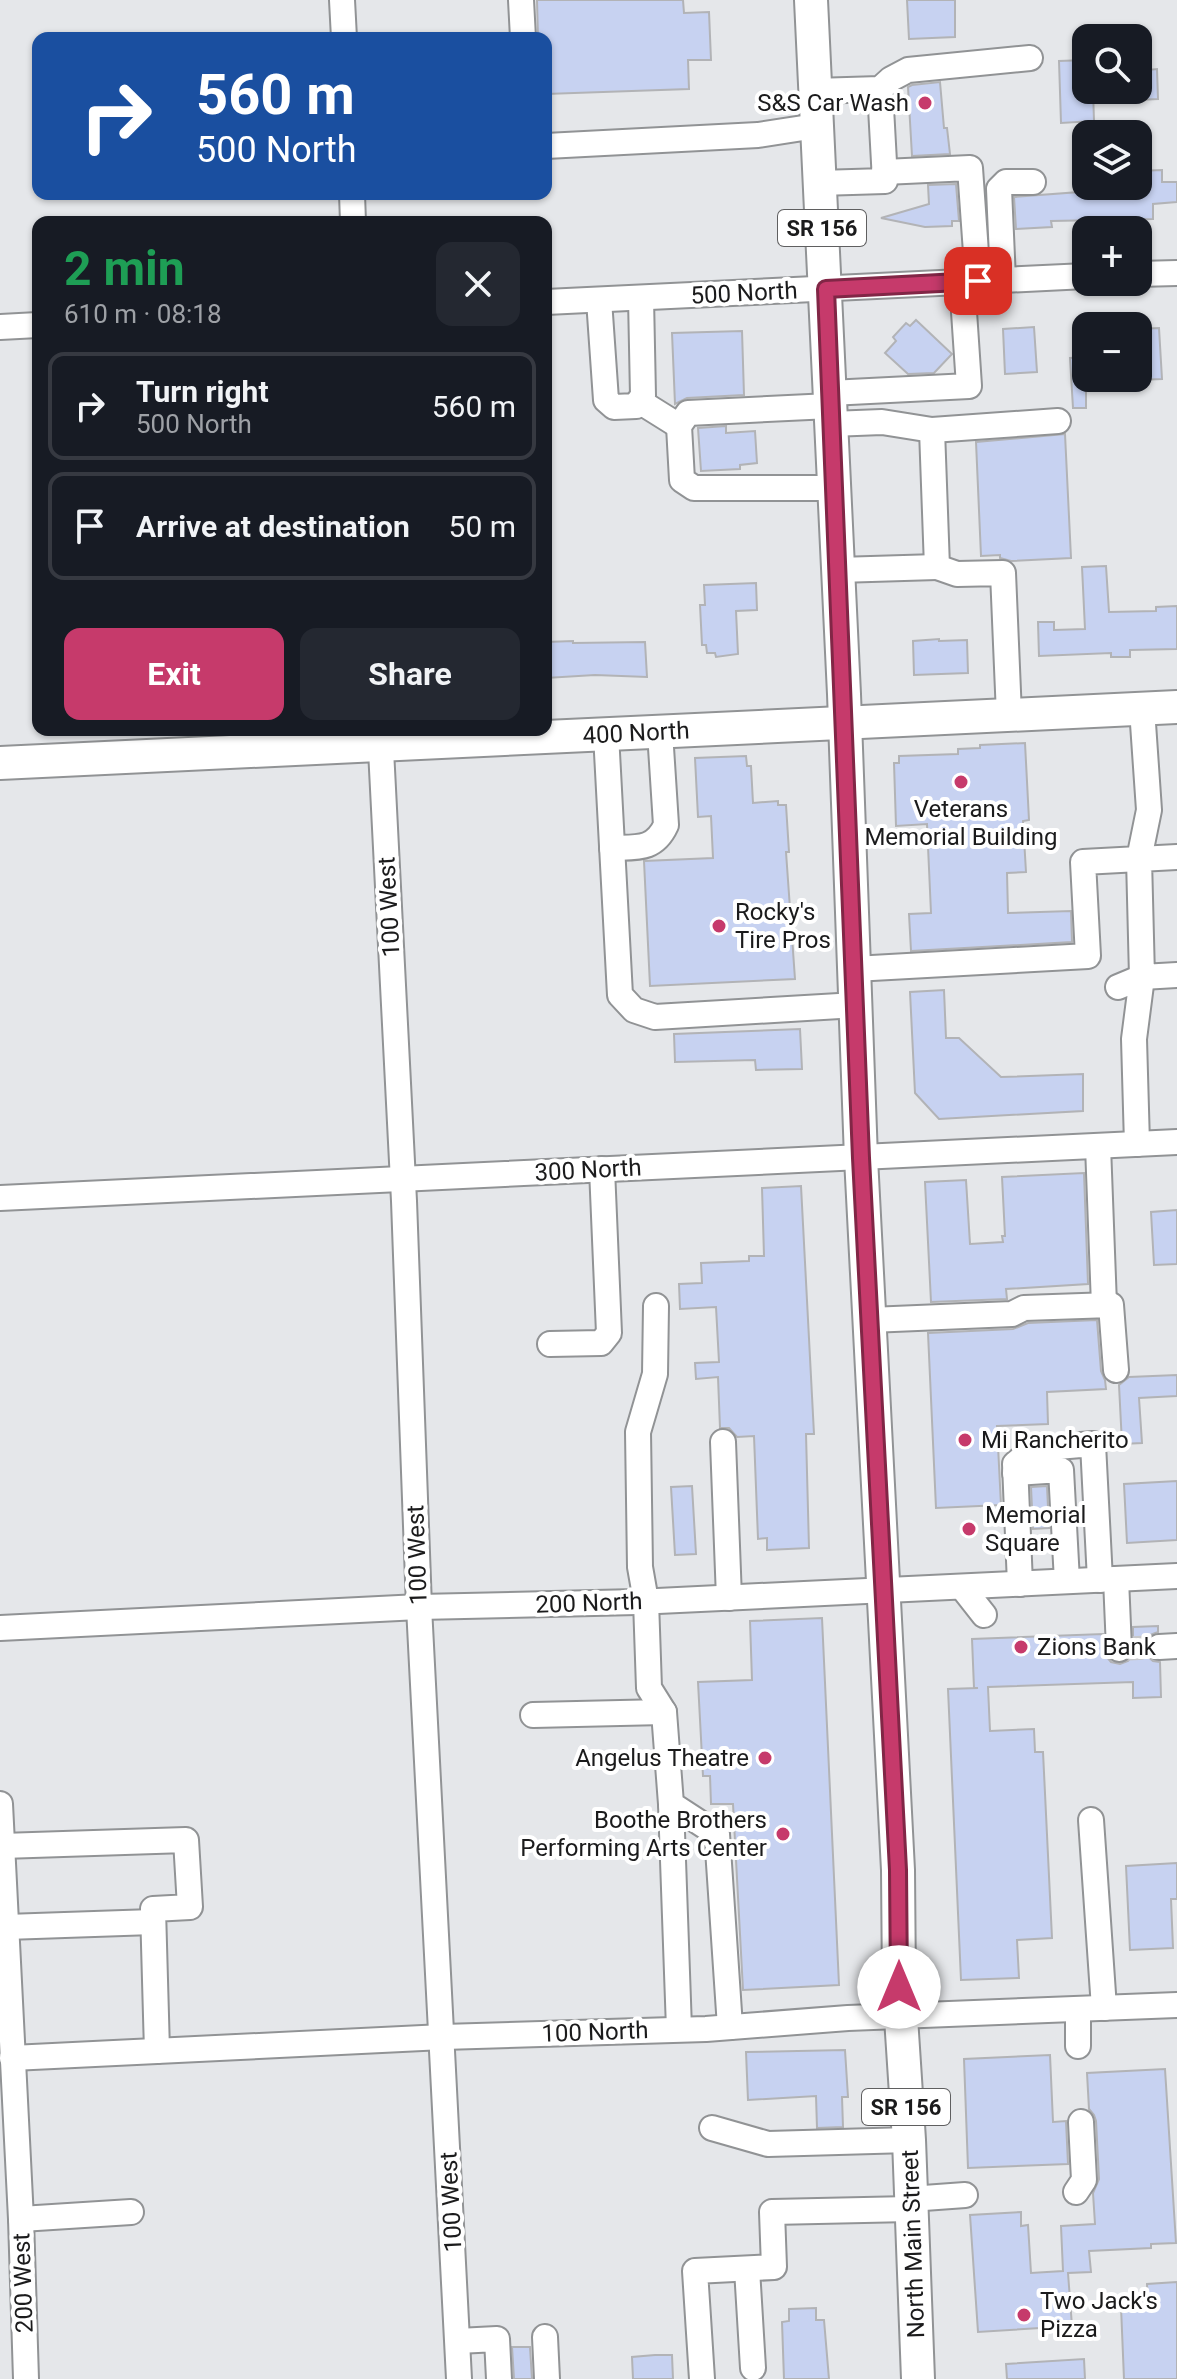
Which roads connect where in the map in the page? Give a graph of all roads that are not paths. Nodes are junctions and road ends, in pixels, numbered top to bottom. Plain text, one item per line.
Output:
1 (342, 0) edge
2 (521, 0) edge
3 (811, 0) edge
4 (344, 32) edge
5 (523, 32) edge
6 (1030, 58) dead end
7 (880, 89) junction
8 (814, 91) junction
9 (816, 126) junction
10 (552, 146) edge
11 (884, 172) junction
12 (1033, 182) dead end
13 (819, 183) junction
14 (1177, 273) edge
15 (1152, 274) edge
16 (1072, 277) edge
17 (1003, 280) junction
18 (970, 281) junction
19 (826, 289) junction
20 (641, 298) junction
21 (599, 300) junction
22 (552, 302) edge
23 (32, 325) edge
24 (0, 327) edge
25 (639, 401) junction
26 (830, 408) junction
27 (1058, 421) dead end
28 (679, 426) junction
29 (932, 430) junction
30 (834, 488) junction
31 (937, 567) junction
32 (838, 570) junction
33 (1177, 707) edge
34 (1142, 709) junction
35 (1009, 715) junction
36 (845, 723) junction
37 (660, 732) junction
38 (606, 734) junction
39 (552, 735) edge
40 (493, 736) edge
41 (380, 738) edge
42 (0, 763) edge
43 (612, 848) junction
44 (1177, 857) edge
45 (1139, 859) junction
46 (854, 969) junction
47 (1177, 975) edge
48 (1142, 977) junction
49 (1118, 987) dead end
50 (856, 1005) junction
51 (1177, 1142) edge
52 (1137, 1144) junction
53 (1098, 1146) junction
54 (861, 1158) junction
55 (602, 1169) junction
56 (403, 1179) junction
57 (0, 1198) edge
58 (1104, 1305) junction
59 (656, 1306) dead end
60 (870, 1320) junction
61 (550, 1344) dead end
62 (1116, 1370) dead end
63 (723, 1442) dead end
64 (1015, 1473) junction
65 (1177, 1576) edge
66 (1108, 1579) junction
67 (1067, 1581) junction
68 (1020, 1584) junction
69 (962, 1587) junction
70 (883, 1590) junction
71 (729, 1598) junction
72 (646, 1601) junction
73 (419, 1607) junction
74 (984, 1615) dead end
75 (0, 1628) edge
76 (1119, 1649) dead end
77 (664, 1712) junction
78 (533, 1715) dead end
79 (0, 1804) edge
80 (671, 1804) junction
81 (1091, 1820) dead end
82 (2, 1846) junction
83 (153, 1922) junction
84 (6, 1927) junction
85 (1177, 2005) edge
86 (1104, 2008) junction
87 (1078, 2009) junction
88 (900, 2016) junction
89 (679, 2029) junction
90 (715, 2035) junction
91 (443, 2037) junction
92 (1078, 2046) dead end
93 (157, 2051) junction
94 (12, 2058) junction
95 (1081, 2122) dead end
96 (712, 2128) dead end
97 (909, 2140) junction
98 (10, 2184) edge
99 (1076, 2192) dead end
100 (965, 2195) dead end
101 (910, 2204) junction
102 (131, 2212) dead end
103 (21, 2219) junction
104 (747, 2269) junction
105 (545, 2337) dead end
106 (458, 2341) junction
107 (753, 2368) dead end
108 (26, 2379) edge
109 (459, 2379) edge
110 (499, 2379) edge
111 (547, 2379) edge
112 (702, 2379) edge
113 (918, 2379) edge

1 - 4 street
2 - 5 street
3 - 8 main road, North Main Street / SR 156
6 - 7 street
7 - 8 street
7 - 11 street
8 - 9 main road, North Main Street / SR 156
9 - 10 street
9 - 13 main road, North Main Street / SR 156
11 - 13 street
11 - 18 street
12 - 17 street
13 - 19 main road, North Main Street / SR 156
14 - 15 street
16 - 17 street, 500 North
17 - 18 street, 500 North
18 - 19 street, 500 North
18 - 26 street
19 - 20 street, 500 North
19 - 26 main road, North Main Street / SR 156
20 - 21 street, 500 North
20 - 25 street
21 - 22 street, 500 North
21 - 25 street
23 - 24 street
25 - 28 street
26 - 28 street
26 - 29 street
26 - 30 main road, North Main Street / SR 156
27 - 29 street
28 - 30 street
29 - 31 street
30 - 32 main road, North Main Street / SR 156
31 - 32 street
31 - 35 street
32 - 36 main road, North Main Street / SR 156
33 - 34 main road, 400 North
34 - 35 main road, 400 North
34 - 45 street
35 - 36 main road, 400 North
36 - 37 main road, 400 North
36 - 46 main road, North Main Street / SR 156
37 - 38 main road, 400 North
37 - 43 street
38 - 39 main road, 400 North
38 - 43 street
40 - 41 main road, 400 North
41 - 42 main road, 400 North
41 - 56 street, 100 West
43 - 50 street
44 - 45 street
45 - 46 street
45 - 48 street
46 - 50 main road, North Main Street / SR 156
47 - 48 street
48 - 49 street
48 - 52 street
50 - 54 main road, North Main Street / SR 156
51 - 52 street, 300 North
52 - 53 street, 300 North
53 - 54 street, 300 North
53 - 58 street
54 - 55 street, 300 North
54 - 60 main road, North Main Street / SR 156
55 - 56 street, 300 North
55 - 61 street
56 - 57 street, 300 North
56 - 73 street, 100 West
58 - 60 street
58 - 62 street
59 - 72 street
60 - 70 main road, North Main Street / SR 156
63 - 71 street
64 - 66 street
64 - 67 street
64 - 68 street
65 - 66 street, 200 North
66 - 67 street, 200 North
66 - 76 street
67 - 68 street, 200 North
68 - 69 street, 200 North
69 - 70 street, 200 North
69 - 74 street
70 - 71 street, 200 North
70 - 88 main road, North Main Street / SR 156
71 - 72 street, 200 North
72 - 73 street, 200 North
72 - 77 street
73 - 75 street, 200 North
73 - 91 street, 100 West
77 - 78 street
77 - 80 street
79 - 82 street, 200 West
80 - 89 street
80 - 90 street
81 - 86 street
82 - 83 street
82 - 84 street, 200 West
83 - 84 street
83 - 93 street
84 - 94 street, 200 West
85 - 86 street, 100 North
86 - 87 street, 100 North
87 - 88 street, 100 North
87 - 92 street
88 - 90 street, 100 North
88 - 97 main road, North Main Street / SR 156
89 - 90 street, 100 North
89 - 91 street, 100 North
91 - 93 street, 100 North
91 - 106 street, 100 West
93 - 94 street, 100 North
94 - 98 street, 200 West
95 - 99 street
96 - 97 street
97 - 101 main road, North Main Street / SR 156
98 - 103 street, 200 West
100 - 101 street
101 - 104 street
101 - 113 main road, North Main Street / SR 156
102 - 103 street
103 - 108 street, 200 West
104 - 107 street
104 - 112 street
105 - 111 street
106 - 109 street, 100 West
106 - 110 street

